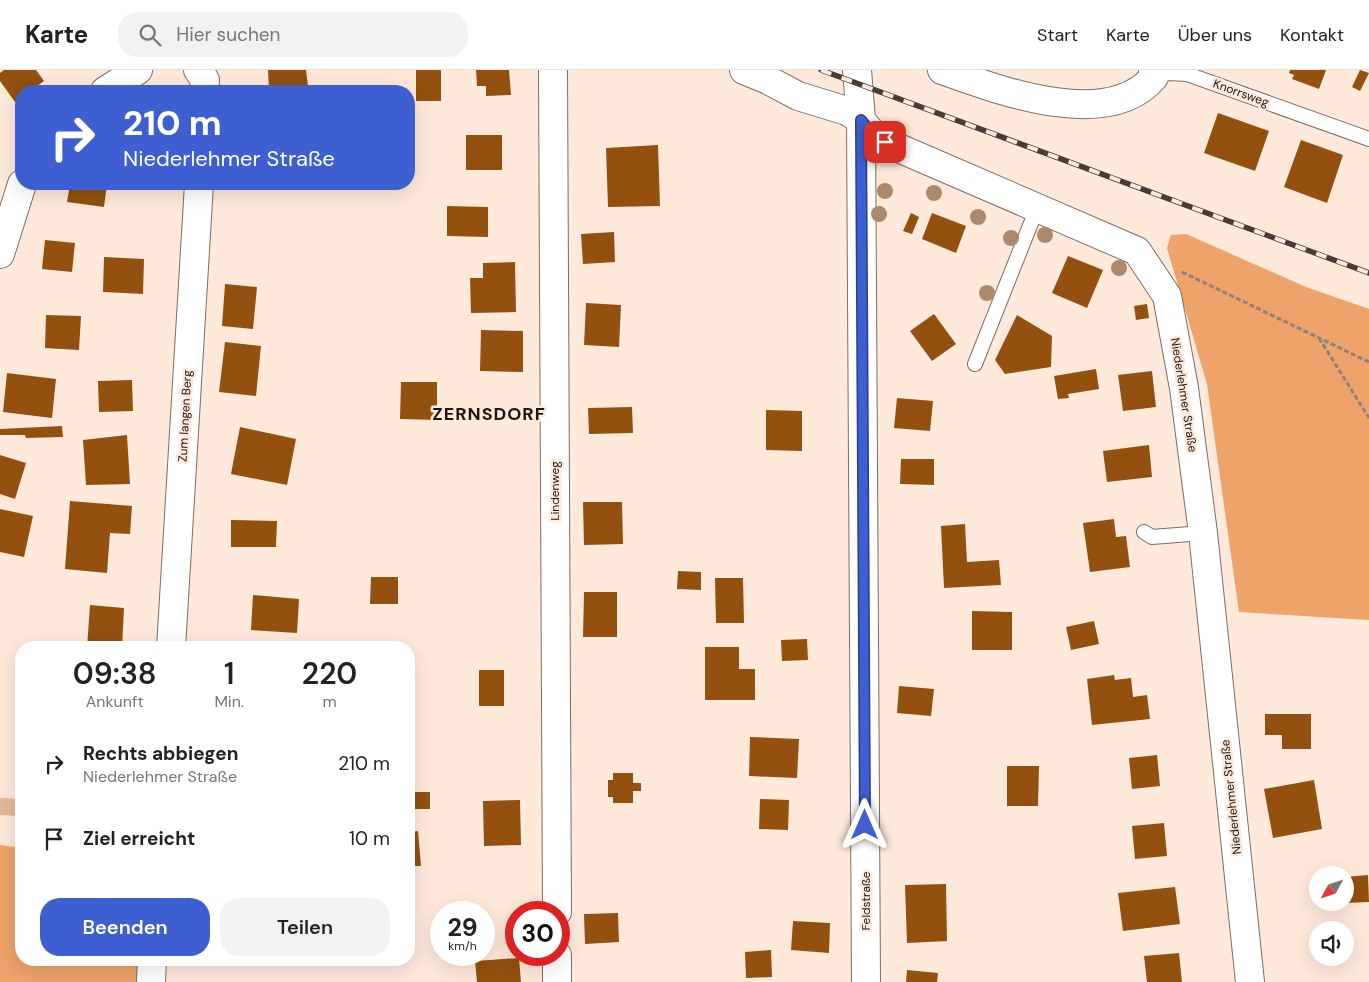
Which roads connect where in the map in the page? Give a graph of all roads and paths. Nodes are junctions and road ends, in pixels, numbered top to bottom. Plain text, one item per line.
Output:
1 (138, 70) edge
2 (198, 70) edge
3 (553, 70) edge
4 (744, 70) edge
5 (857, 70) edge
6 (942, 70) edge
7 (1154, 74) edge
8 (114, 85) edge
9 (205, 85) edge
10 (861, 120) junction
11 (1369, 139) edge
12 (20, 190) edge
13 (198, 190) edge
14 (1037, 208) junction
15 (0, 254) edge
16 (1180, 271) dead end
17 (1318, 338) junction
18 (1369, 362) edge
19 (975, 364) dead end
20 (1369, 418) edge
21 (1144, 532) dead end
22 (1203, 533) junction
23 (172, 641) edge
24 (557, 901) edge
25 (152, 966) edge
26 (557, 966) edge
27 (151, 982) edge
28 (557, 982) edge
29 (866, 982) edge
30 (1250, 982) edge

1 - 8 street
2 - 9 street
3 - 24 street, Lindenweg
4 - 10 street, Niederlehmer Straße
5 - 10 street, Feldstraße
6 - 7 street, Knorrsweg
7 - 11 lane, Knorrsweg
10 - 14 street, Niederlehmer Straße
10 - 29 street, Feldstraße
12 - 15 street
13 - 23 street, Zum langen Berg
14 - 19 lane
14 - 22 street, Niederlehmer Straße
16 - 17 path
17 - 18 path
17 - 20 path
21 - 22 lane
22 - 30 street, Niederlehmer Straße
25 - 27 street
26 - 28 street

